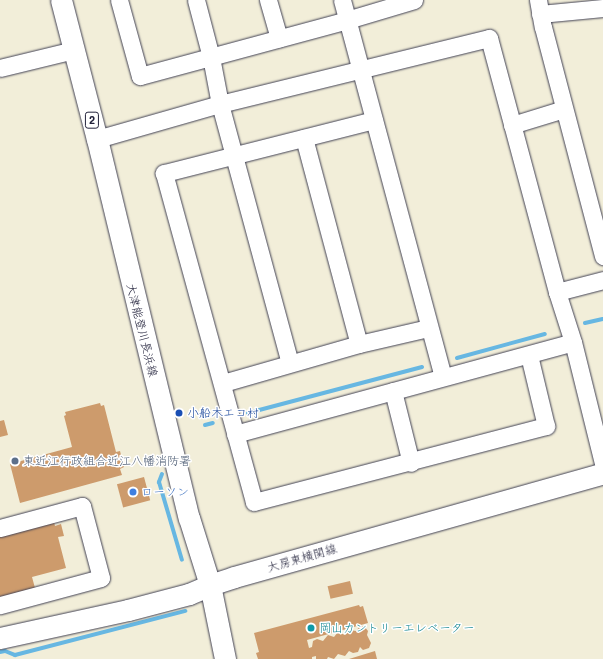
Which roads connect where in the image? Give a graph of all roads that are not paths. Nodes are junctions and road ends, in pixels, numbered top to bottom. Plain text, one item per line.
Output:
1 (61, 0) edge
2 (119, 0) edge
3 (196, 0) edge
4 (268, 0) edge
5 (342, 0) edge
6 (414, 0) edge
7 (539, 7) edge
8 (603, 8) edge
9 (347, 20) junction
10 (279, 38) junction
11 (74, 50) junction
12 (211, 57) junction
13 (0, 68) edge
14 (360, 70) junction
15 (220, 104) junction
16 (564, 109) junction
17 (374, 120) junction
18 (512, 125) junction
19 (304, 138) junction
20 (97, 139) junction
21 (234, 155) junction
22 (603, 256) edge
23 (603, 280) edge
24 (557, 292) junction
25 (428, 328) junction
26 (573, 342) junction
27 (359, 344) junction
28 (528, 355) junction
29 (290, 363) junction
30 (443, 376) junction
31 (223, 383) junction
32 (393, 391) junction
33 (236, 434) junction
34 (411, 463) junction
35 (603, 463) edge
36 (603, 473) edge
37 (0, 528) edge
38 (210, 585) junction
39 (0, 605) edge
40 (0, 638) edge
41 (224, 659) edge

1 - 11 main road, 大津能登川長浜線 / 2
2 - 12 street
3 - 12 street
4 - 10 street
5 - 9 street
6 - 9 street
7 - 8 street
7 - 16 street
9 - 10 street
9 - 14 street
10 - 12 street
11 - 13 street
11 - 20 main road, 大津能登川長浜線 / 2
12 - 15 street
14 - 15 street
14 - 17 street
14 - 18 street
15 - 20 street
15 - 21 street
16 - 18 street
16 - 22 street
17 - 19 street
17 - 25 street
18 - 24 street
19 - 21 street
19 - 27 street
20 - 38 main road, 大津能登川長浜線 / 2
21 - 29 street
21 - 31 street
23 - 24 street
24 - 26 street
25 - 27 street
25 - 30 street
26 - 28 street
26 - 35 street
27 - 29 street
28 - 30 street
28 - 34 street
29 - 31 street
30 - 32 street
31 - 33 street
32 - 33 street
32 - 34 street
33 - 34 street
36 - 38 main road, 大房東横関線
37 - 39 street
38 - 40 main road, 大房東横関線
38 - 41 main road, 大津能登川長浜線 / 2

